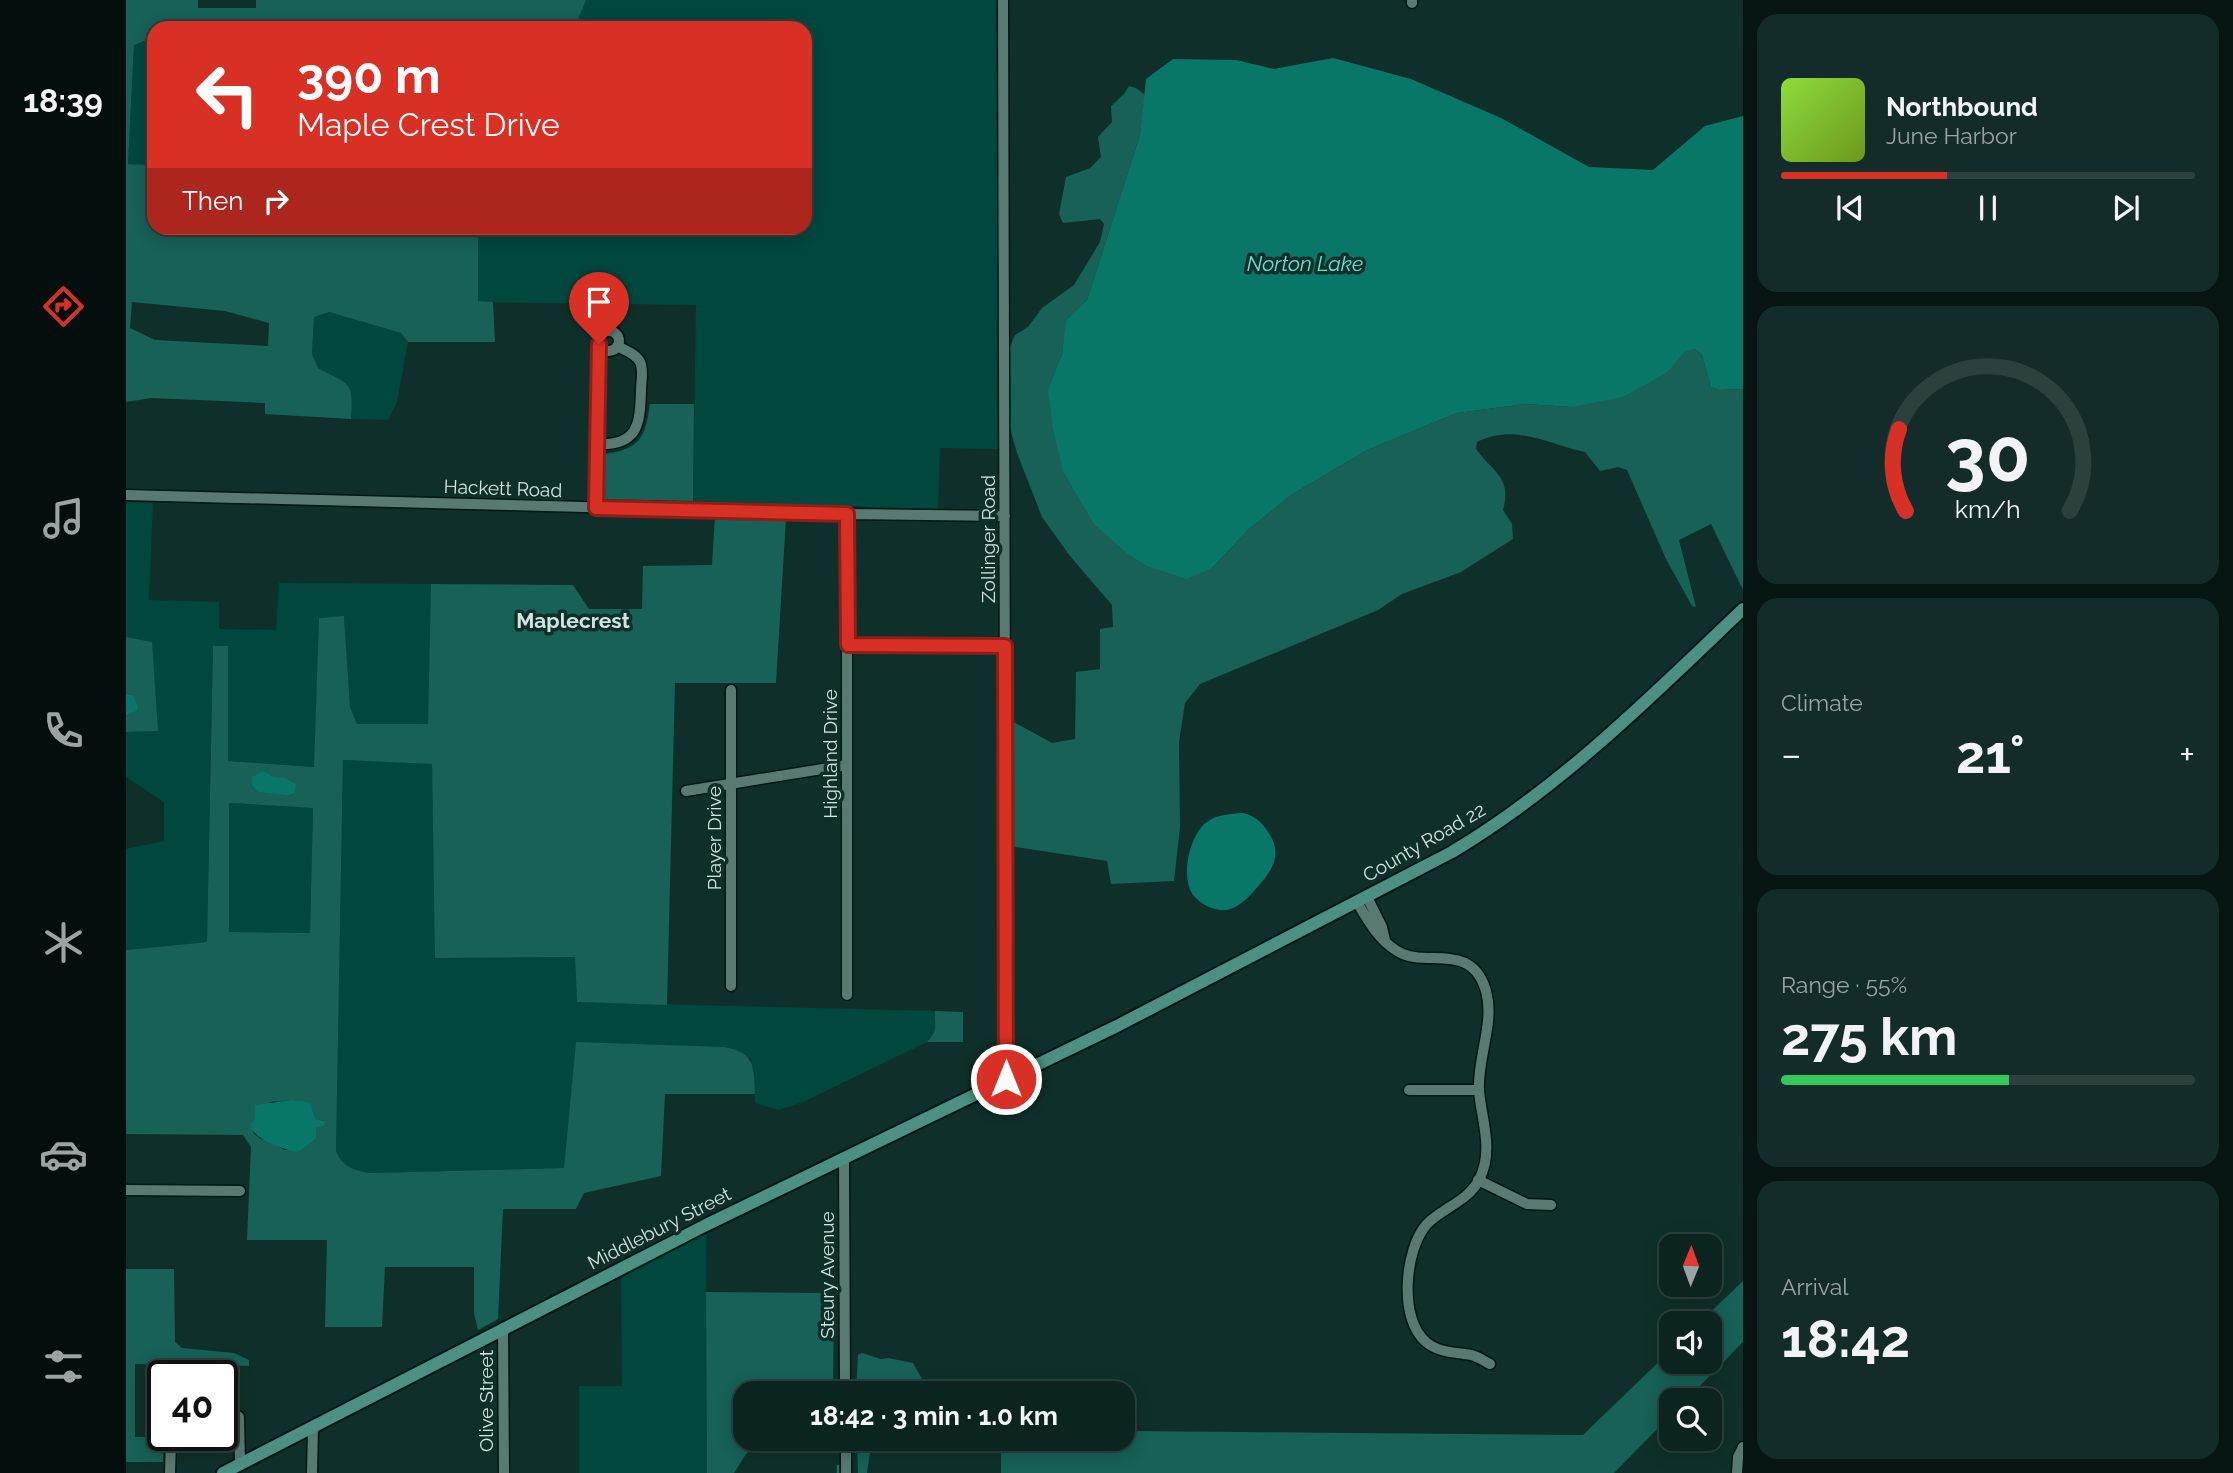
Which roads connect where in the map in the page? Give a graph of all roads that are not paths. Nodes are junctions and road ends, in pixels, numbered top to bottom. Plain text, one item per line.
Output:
1 (1003, 0) edge
2 (599, 344) junction
3 (617, 346) junction
4 (597, 444) junction
5 (126, 495) edge
6 (596, 508) junction
7 (847, 514) junction
8 (1005, 516) junction
9 (1743, 609) edge
10 (848, 645) junction
11 (1005, 646) junction
12 (731, 690) dead end
13 (847, 765) junction
14 (731, 782) junction
15 (686, 791) dead end
16 (1362, 900) junction
17 (731, 986) dead end
18 (847, 995) dead end
19 (1117, 1026) joint
20 (1006, 1079) junction
21 (1409, 1090) dead end
22 (1479, 1090) junction
23 (844, 1158) junction
24 (1478, 1181) junction
25 (126, 1190) edge
26 (240, 1191) dead end
27 (1551, 1205) dead end
28 (503, 1328) junction
29 (1490, 1364) dead end
30 (845, 1381) edge
31 (238, 1416) edge
32 (313, 1427) junction
33 (1743, 1447) edge
34 (171, 1451) edge
35 (846, 1451) edge
36 (240, 1464) junction
37 (170, 1473) edge
38 (223, 1473) edge
39 (312, 1473) edge
40 (504, 1473) edge
41 (846, 1473) edge
42 (1737, 1473) edge

1 - 8 street, Zollinger Road
2 - 3 street
2 - 3 street
2 - 4 street
3 - 4 street
4 - 6 street
5 - 6 street, Hackett Road
6 - 7 street, Hackett Road
7 - 8 street, Hackett Road
7 - 10 street, Highland Drive
8 - 11 street, Zollinger Road
9 - 16 main road, County Road 22
10 - 11 street
10 - 13 street, Highland Drive
11 - 20 street, Zollinger Road
12 - 14 street, Player Drive
13 - 14 street
13 - 18 street, Highland Drive
14 - 15 street
14 - 17 street, Player Drive
16 - 19 main road, County Road 22
16 - 22 street
19 - 20 main road, Middlebury Street
20 - 23 main road, Middlebury Street
21 - 22 street
22 - 24 street
23 - 28 main road, Middlebury Street
23 - 30 street, Steury Avenue
24 - 27 street
24 - 29 street
25 - 26 street
28 - 32 main road, Middlebury Street
28 - 40 street, Olive Street
31 - 36 street
32 - 36 main road, Middlebury Street
32 - 39 street
33 - 42 street
34 - 37 street
35 - 41 street
36 - 38 main road, Middlebury Street

